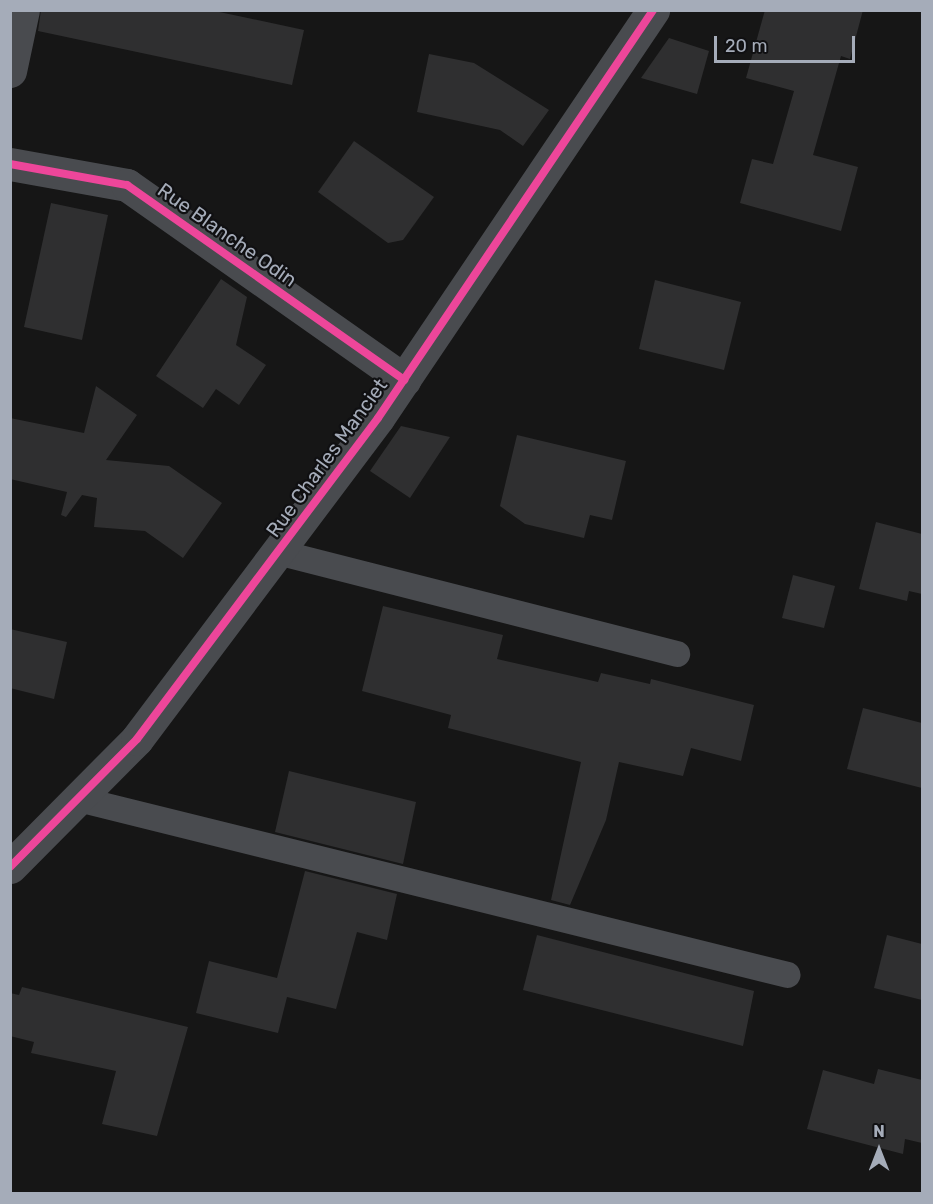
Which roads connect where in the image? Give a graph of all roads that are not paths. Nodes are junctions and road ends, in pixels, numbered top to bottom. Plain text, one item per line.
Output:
1 (23, 10) edge
2 (653, 10) edge
3 (10, 71) edge
4 (10, 164) edge
5 (404, 380) junction
6 (278, 552) junction
7 (677, 654) dead end
8 (78, 799) junction
9 (10, 867) edge
10 (788, 975) dead end

1 - 3 street
2 - 5 street, Rue Charles Manciet
4 - 5 street, Rue Blanche Odin
5 - 6 street, Rue Charles Manciet
6 - 7 lane
6 - 8 street, Rue Charles Manciet
8 - 9 street, Rue Charles Manciet
8 - 10 lane

